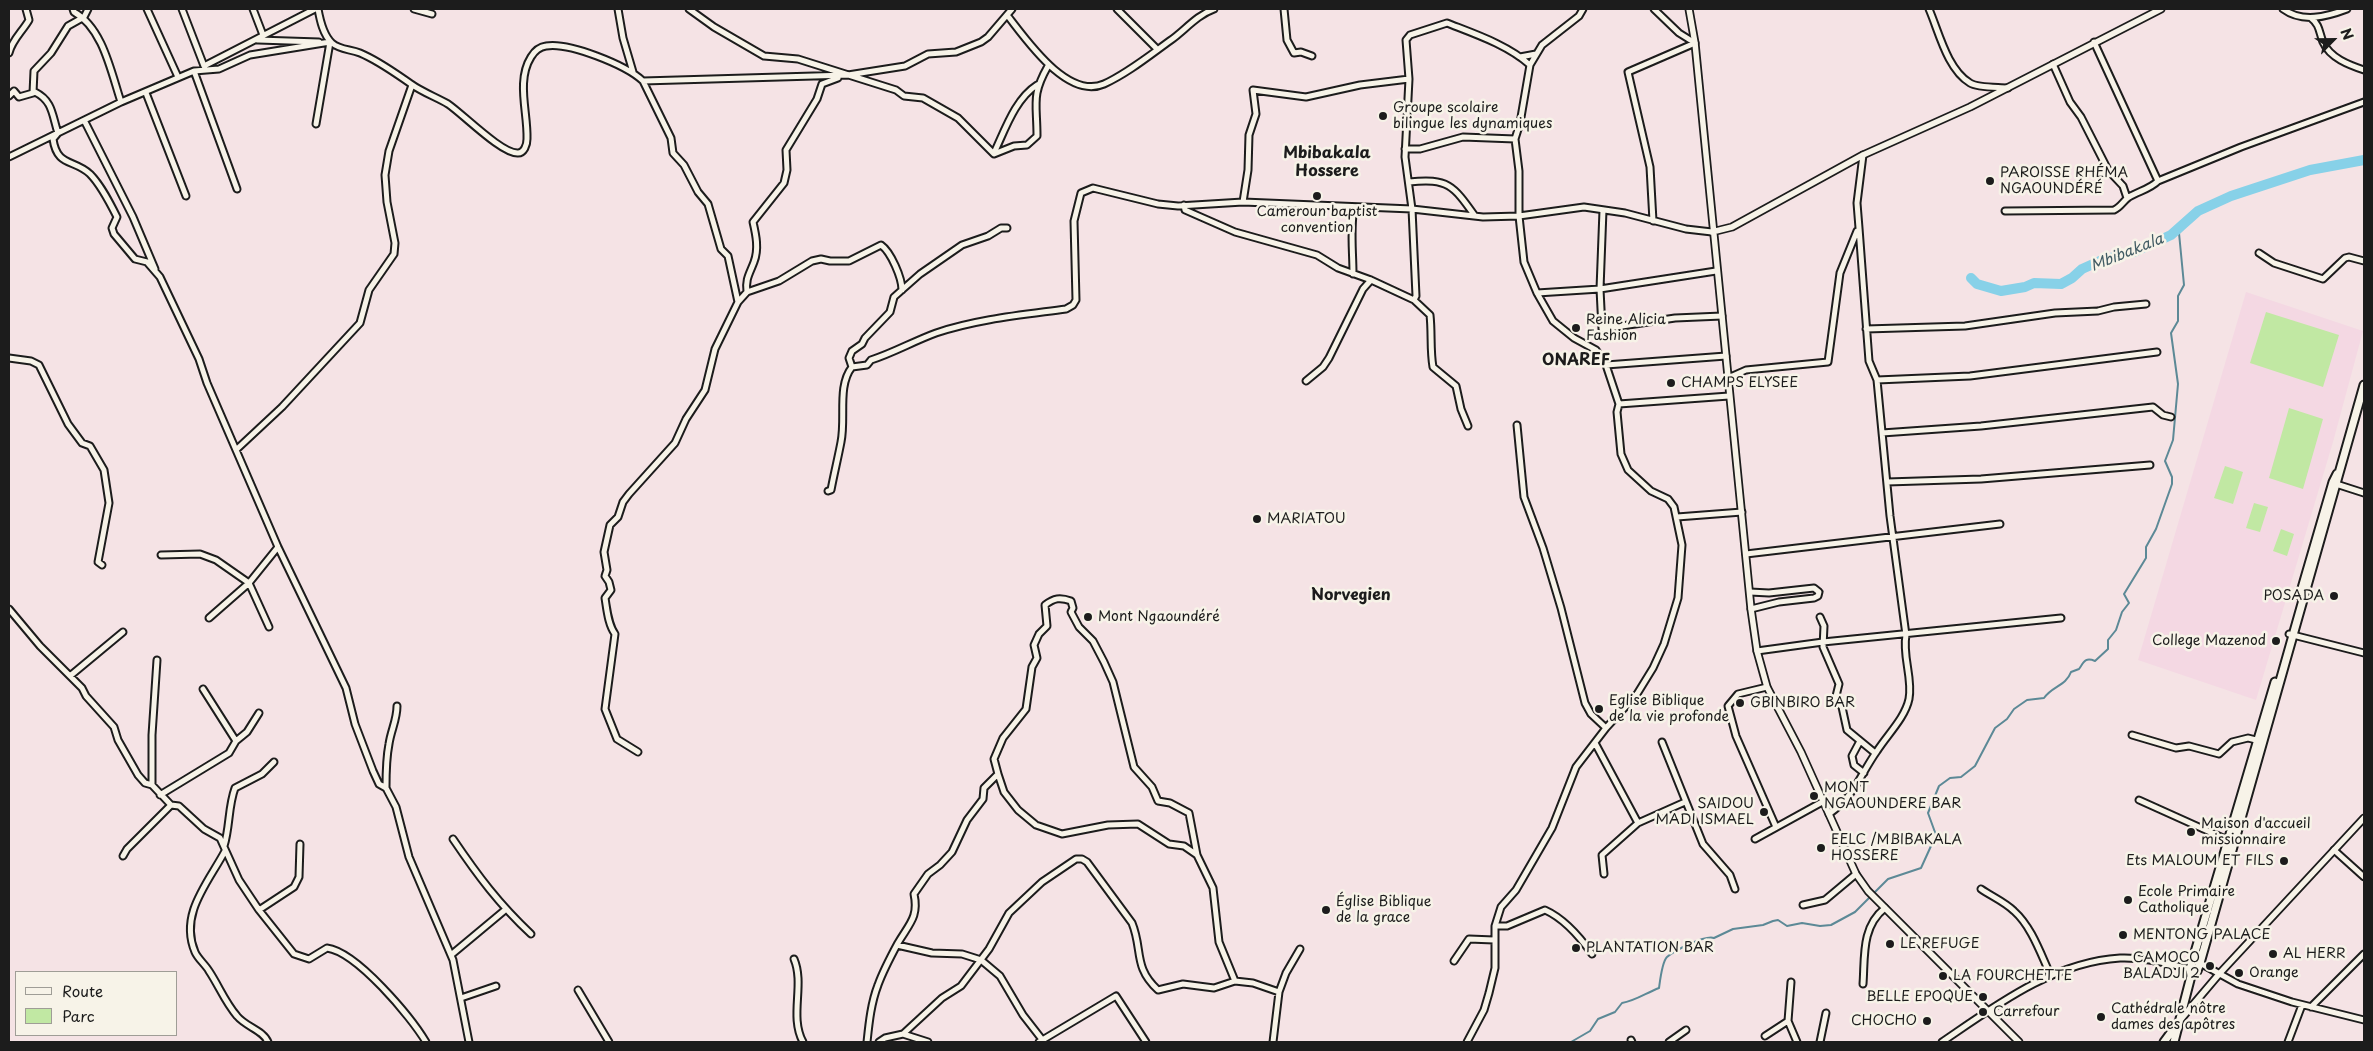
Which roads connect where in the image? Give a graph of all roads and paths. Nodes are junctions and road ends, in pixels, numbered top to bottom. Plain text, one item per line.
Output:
1 (26, 9) edge
2 (74, 9) edge
3 (88, 9) edge
4 (147, 9) edge
5 (182, 9) edge
6 (253, 9) edge
7 (316, 9) edge
8 (414, 9) edge
9 (618, 9) edge
10 (689, 9) edge
11 (1012, 9) edge
12 (1117, 9) edge
13 (1214, 9) edge
14 (1284, 9) edge
15 (1583, 9) edge
16 (1654, 9) edge
17 (1689, 9) edge
18 (1929, 9) edge
19 (2162, 9) edge
20 (2283, 9) edge
21 (2347, 9) edge
22 (432, 14) dead end
23 (1007, 16) junction
24 (84, 18) junction
25 (2311, 18) junction
26 (263, 35) junction
27 (253, 40) junction
28 (330, 42) junction
29 (2094, 42) junction
30 (1695, 43) junction
31 (1157, 49) junction
32 (9, 53) edge
33 (1536, 54) junction
34 (1312, 56) dead end
35 (1520, 57) junction
36 (2053, 64) junction
37 (1530, 65) junction
38 (1048, 66) junction
39 (2364, 70) edge
40 (194, 71) junction
41 (634, 72) junction
42 (848, 75) junction
43 (178, 77) junction
44 (1409, 79) junction
45 (643, 81) junction
46 (412, 85) junction
47 (1037, 85) junction
48 (2008, 88) junction
49 (33, 93) junction
50 (146, 93) junction
51 (9, 96) edge
52 (122, 102) junction
53 (2364, 102) edge
54 (84, 122) junction
55 (316, 124) dead end
56 (58, 133) junction
57 (1515, 138) junction
58 (1405, 149) junction
59 (994, 154) junction
60 (1863, 155) junction
61 (9, 157) edge
62 (2158, 181) junction
63 (1409, 182) junction
64 (237, 189) dead end
65 (186, 196) dead end
66 (2127, 198) junction
67 (1242, 202) junction
68 (1184, 205) junction
69 (1354, 208) junction
70 (1412, 209) junction
71 (1603, 210) junction
72 (2004, 211) dead end
73 (1519, 216) junction
74 (1478, 217) junction
75 (1653, 221) junction
76 (1007, 228) dead end
77 (1858, 228) junction
78 (1712, 232) junction
79 (2259, 253) dead end
80 (2364, 261) edge
81 (155, 269) junction
82 (1716, 271) junction
83 (1353, 274) junction
84 (1371, 280) junction
85 (1600, 289) junction
86 (902, 290) junction
87 (747, 292) junction
88 (1537, 293) junction
89 (1414, 300) junction
90 (738, 302) junction
91 (2146, 304) dead end
92 (1722, 316) junction
93 (1866, 329) junction
94 (2157, 352) dead end
95 (1726, 356) junction
96 (9, 358) edge
97 (1606, 365) junction
98 (852, 367) junction
99 (1728, 378) junction
100 (1877, 380) junction
101 (1306, 381) dead end
102 (2364, 385) edge
103 (1730, 396) junction
104 (1619, 404) junction
105 (2171, 417) dead end
106 (1517, 425) dead end
107 (1468, 426) dead end
108 (1882, 433) junction
109 (237, 450) junction
110 (2150, 464) dead end
111 (1887, 482) junction
112 (2335, 483) junction
113 (828, 491) dead end
114 (2364, 493) edge
115 (1742, 512) junction
116 (1676, 517) junction
117 (2000, 524) dead end
118 (1892, 537) junction
119 (278, 547) junction
120 (1746, 554) junction
121 (161, 555) dead end
122 (102, 565) dead end
123 (249, 583) junction
124 (1750, 592) junction
125 (1769, 593) junction
126 (1770, 604) junction
127 (9, 608) edge
128 (1751, 609) junction
129 (1820, 617) dead end
130 (209, 618) dead end
131 (2061, 618) dead end
132 (269, 627) dead end
133 (123, 632) dead end
134 (1906, 635) junction
135 (2291, 635) junction
136 (1823, 642) junction
137 (1760, 651) junction
138 (2364, 653) edge
139 (157, 660) dead end
140 (70, 676) junction
141 (1767, 687) junction
142 (204, 689) dead end
143 (397, 706) dead end
144 (259, 713) dead end
145 (1606, 728) junction
146 (2132, 734) dead end
147 (236, 741) junction
148 (1860, 741) junction
149 (2260, 741) junction
150 (1662, 742) dead end
151 (1595, 743) junction
152 (638, 752) dead end
153 (1875, 753) junction
154 (274, 762) dead end
155 (1864, 773) junction
156 (998, 774) junction
157 (152, 785) junction
158 (386, 788) junction
159 (160, 794) junction
160 (2139, 800) dead end
161 (1824, 801) junction
162 (1685, 802) junction
163 (171, 805) junction
164 (1829, 814) junction
165 (2364, 818) edge
166 (1638, 823) junction
167 (1776, 827) junction
168 (453, 839) dead end
169 (1755, 839) dead end
170 (2231, 842) junction
171 (300, 844) dead end
172 (224, 849) junction
173 (2334, 850) junction
174 (123, 856) dead end
175 (1198, 856) junction
176 (1604, 874) dead end
177 (1856, 874) junction
178 (2364, 877) edge
179 (1981, 888) dead end
180 (1735, 889) dead end
181 (1803, 905) dead end
182 (1885, 908) junction
183 (259, 910) junction
184 (505, 910) junction
185 (1495, 926) junction
186 (531, 934) dead end
187 (1494, 940) junction
188 (897, 945) junction
189 (1300, 949) dead end
190 (1592, 954) dead end
191 (2364, 954) edge
192 (451, 955) junction
193 (794, 959) dead end
194 (981, 960) junction
195 (1454, 961) dead end
196 (2195, 970) junction
197 (2220, 973) junction
198 (2051, 976) junction
199 (1234, 981) junction
200 (1791, 982) dead end
201 (1863, 984) dead end
202 (496, 986) dead end
203 (578, 990) dead end
204 (1279, 992) junction
205 (461, 998) junction
206 (2302, 1005) junction
207 (2311, 1007) junction
208 (1987, 1011) junction
209 (1826, 1013) dead end
210 (2181, 1019) junction
211 (2364, 1020) edge
212 (1788, 1021) junction
213 (1686, 1030) dead end
214 (903, 1034) junction
215 (1765, 1036) dead end
216 (881, 1041) edge
217 (1470, 1041) edge
218 (268, 1042) edge
219 (426, 1042) edge
220 (469, 1042) edge
221 (609, 1042) edge
222 (803, 1042) edge
223 (867, 1042) edge
224 (928, 1042) edge
225 (1042, 1042) edge
226 (1146, 1042) edge
227 (1273, 1042) edge
228 (1669, 1042) edge
229 (1796, 1042) edge
230 (1820, 1042) edge
231 (1942, 1042) edge
232 (2019, 1042) edge
233 (2164, 1042) edge
234 (2174, 1042) edge
235 (2288, 1042) edge

1 - 32 street
2 - 24 street
3 - 24 street
4 - 43 street
5 - 27 street
6 - 26 street
7 - 26 street
7 - 28 street
8 - 22 street
9 - 41 street
10 - 42 street
11 - 23 street
12 - 31 street
13 - 31 street
14 - 34 street
15 - 33 street
16 - 30 street
17 - 30 street
18 - 48 street
19 - 29 street
20 - 25 street
21 - 25 street
23 - 38 street
23 - 42 street
24 - 49 street
24 - 52 street
25 - 39 street
26 - 27 street
27 - 28 street
28 - 40 street
28 - 46 street
28 - 55 street
29 - 36 street
29 - 62 street
30 - 75 street
30 - 78 street
31 - 38 street
33 - 35 street
33 - 37 street
35 - 37 street
35 - 44 street
36 - 48 street
36 - 66 street
37 - 57 street
38 - 47 street
40 - 43 street
40 - 64 street
41 - 45 street
41 - 46 street
42 - 45 street
42 - 59 street
42 - 87 street
43 - 50 street
44 - 58 street
44 - 67 street
45 - 90 street
46 - 109 street
47 - 59 street
47 - 59 street
48 - 60 street
49 - 51 street
49 - 56 street
50 - 52 street
50 - 65 street
52 - 54 street
53 - 62 street
54 - 56 street
54 - 81 street
56 - 61 street
56 - 81 street
57 - 58 street
57 - 73 street
58 - 63 street
60 - 77 street
60 - 78 street
62 - 66 street
63 - 70 street
63 - 74 street
66 - 72 street
67 - 68 street
67 - 69 street
68 - 83 street
68 - 98 street
69 - 70 street
69 - 83 street
70 - 74 street
70 - 89 street
71 - 73 street
71 - 75 street
71 - 85 street
73 - 74 street
73 - 88 street
75 - 78 street
76 - 86 street
77 - 93 street
77 - 99 street
78 - 82 street
79 - 80 street
81 - 109 street
82 - 85 street
82 - 92 street
83 - 84 street
84 - 89 street
84 - 101 street
85 - 88 street
85 - 92 street
86 - 87 street
86 - 98 street
87 - 90 street
88 - 97 street
89 - 107 street
90 - 152 street
91 - 93 street
92 - 95 street
93 - 100 street
94 - 100 street
95 - 97 street
95 - 99 street
96 - 122 street
97 - 104 street
98 - 113 street
99 - 103 street
100 - 108 street
102 - 112 main road
103 - 104 street
103 - 115 street
104 - 116 street
105 - 108 street
106 - 145 street
108 - 111 street
109 - 119 street
110 - 111 street
111 - 118 street
112 - 114 street
112 - 135 main road
115 - 116 street
115 - 120 street
116 - 145 street
117 - 118 street
118 - 120 street
118 - 134 street
119 - 123 street
119 - 158 street
120 - 124 street
121 - 123 street
123 - 130 street
123 - 132 street
124 - 125 street
124 - 128 street
125 - 126 street
125 - 126 street
126 - 128 street
127 - 140 street
128 - 137 street
129 - 136 street
131 - 134 street
133 - 140 street
134 - 136 street
134 - 153 street
135 - 138 street
135 - 149 main road
136 - 137 street
136 - 148 street
137 - 141 street
139 - 157 street
140 - 157 street
141 - 161 street
141 - 167 street
142 - 147 street
143 - 158 street
144 - 147 street
145 - 151 street
146 - 149 street
147 - 159 street
148 - 153 street
148 - 155 street
149 - 170 main road
150 - 162 street
151 - 166 street
151 - 185 street
153 - 155 street
154 - 172 street
155 - 164 street
156 - 175 street
156 - 175 street
156 - 188 street
157 - 159 street
158 - 192 street
159 - 163 street
160 - 170 street
161 - 164 street
161 - 167 street
162 - 166 street
162 - 180 street
163 - 172 street
163 - 174 street
164 - 177 street
165 - 173 street
166 - 176 street
167 - 169 street
168 - 184 street
170 - 196 main road
170 - 196 main road
171 - 183 street
172 - 183 street
172 - 218 street
173 - 178 street
173 - 197 street
175 - 199 street
177 - 181 street
177 - 182 street
179 - 198 street
182 - 201 street
182 - 208 street
183 - 219 street
184 - 186 street
184 - 192 street
185 - 187 street
185 - 190 street
187 - 195 street
187 - 217 street
188 - 194 street
188 - 223 street
189 - 204 street
191 - 207 street
192 - 205 street
193 - 222 street
194 - 199 street
194 - 214 street
194 - 225 street
196 - 197 street
196 - 198 street
196 - 210 main road
197 - 206 street
197 - 210 street
198 - 208 street
199 - 204 street
200 - 212 street
202 - 205 street
203 - 221 street
204 - 227 street
205 - 220 street
206 - 207 street
206 - 235 street
207 - 211 street
208 - 231 street
208 - 232 street
209 - 230 street
210 - 233 main road
210 - 234 main road
212 - 215 street
212 - 229 street
213 - 228 street
214 - 216 street
214 - 224 street
225 - 226 street

